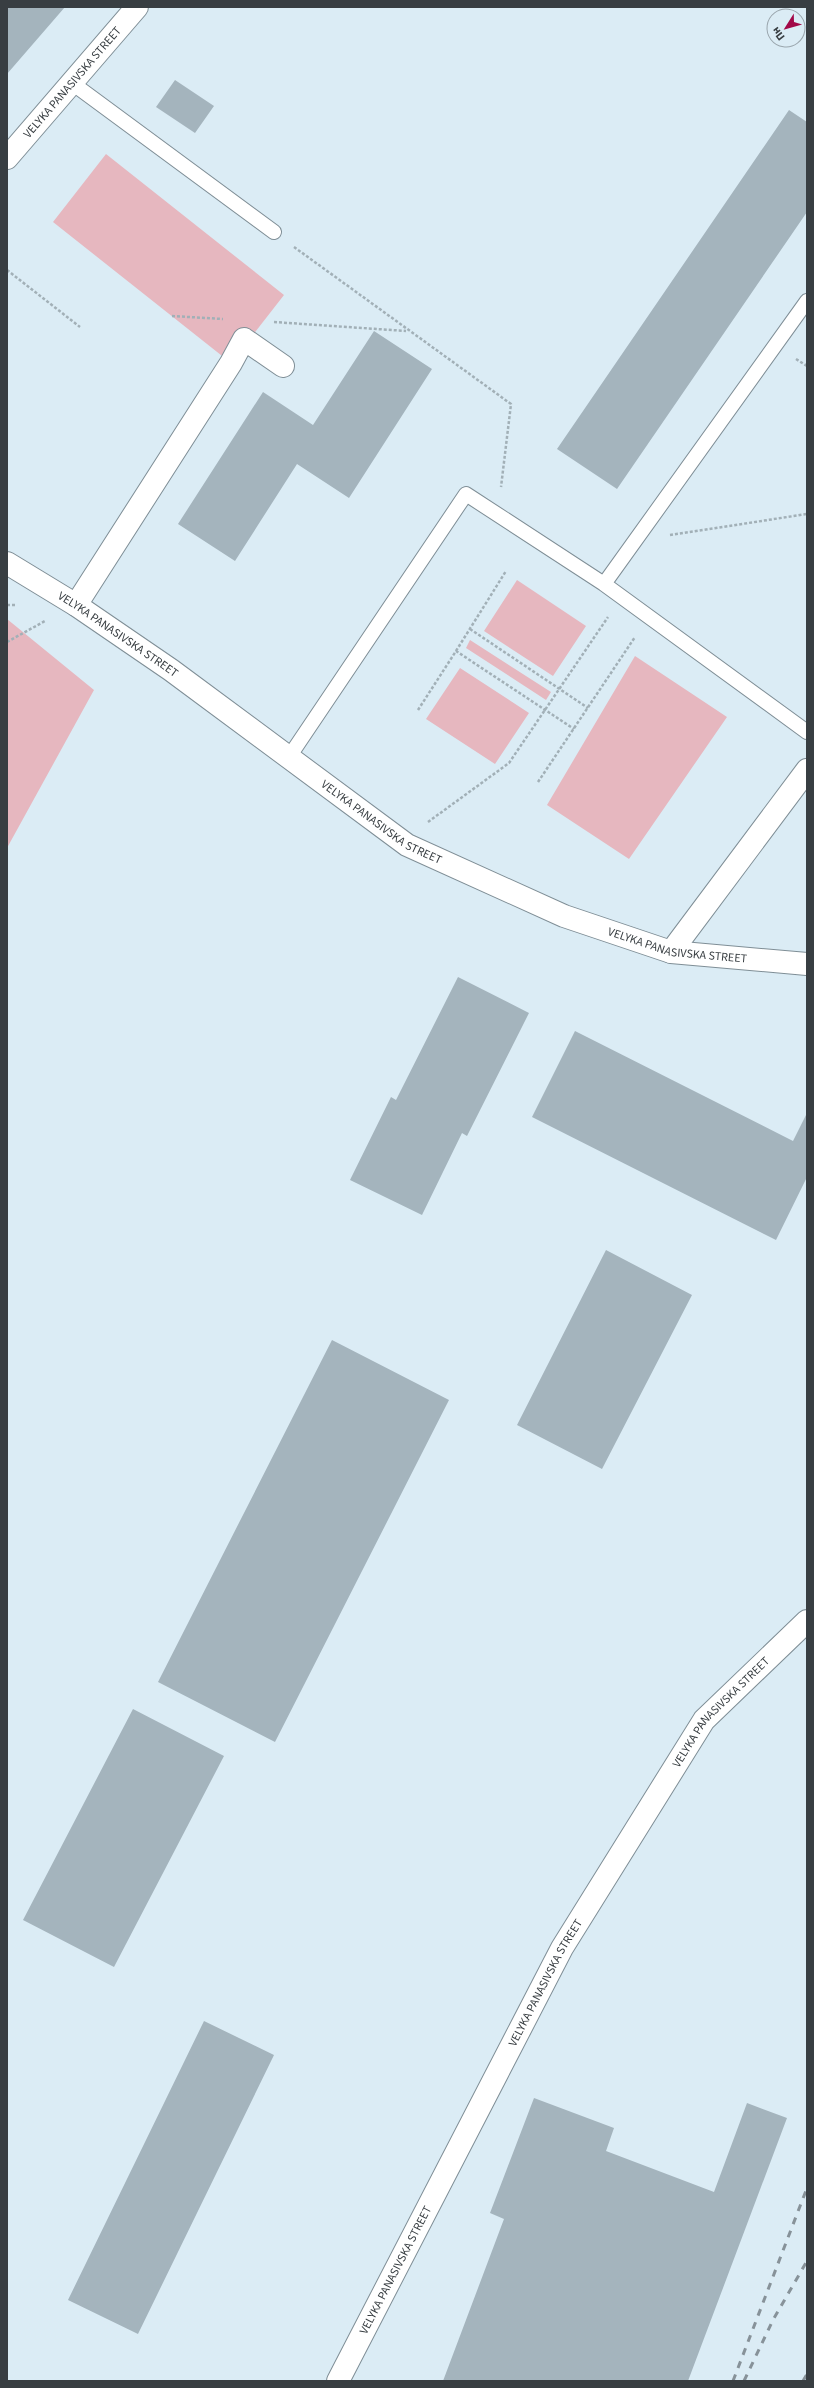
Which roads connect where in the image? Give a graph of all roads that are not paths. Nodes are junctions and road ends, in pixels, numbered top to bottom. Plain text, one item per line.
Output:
1 (137, 7) edge
2 (72, 82) junction
3 (7, 158) edge
4 (274, 232) road end
5 (807, 301) edge
6 (283, 366) dead end
7 (7, 563) edge
8 (604, 584) junction
9 (76, 605) junction
10 (807, 732) edge
11 (289, 757) junction
12 (807, 770) edge
13 (671, 952) junction
14 (807, 964) edge
15 (807, 1621) edge
16 (338, 2381) edge

1 - 2 street, VELYKA PANASIVSKA STREET
2 - 3 street, VELYKA PANASIVSKA STREET
2 - 4 lane
5 - 8 lane
6 - 9 street
7 - 9 street, VELYKA PANASIVSKA STREET
8 - 10 lane
8 - 11 lane
9 - 11 street, VELYKA PANASIVSKA STREET
11 - 13 street, VELYKA PANASIVSKA STREET
12 - 13 street
13 - 14 street, VELYKA PANASIVSKA STREET
15 - 16 street, VELYKA PANASIVSKA STREET

